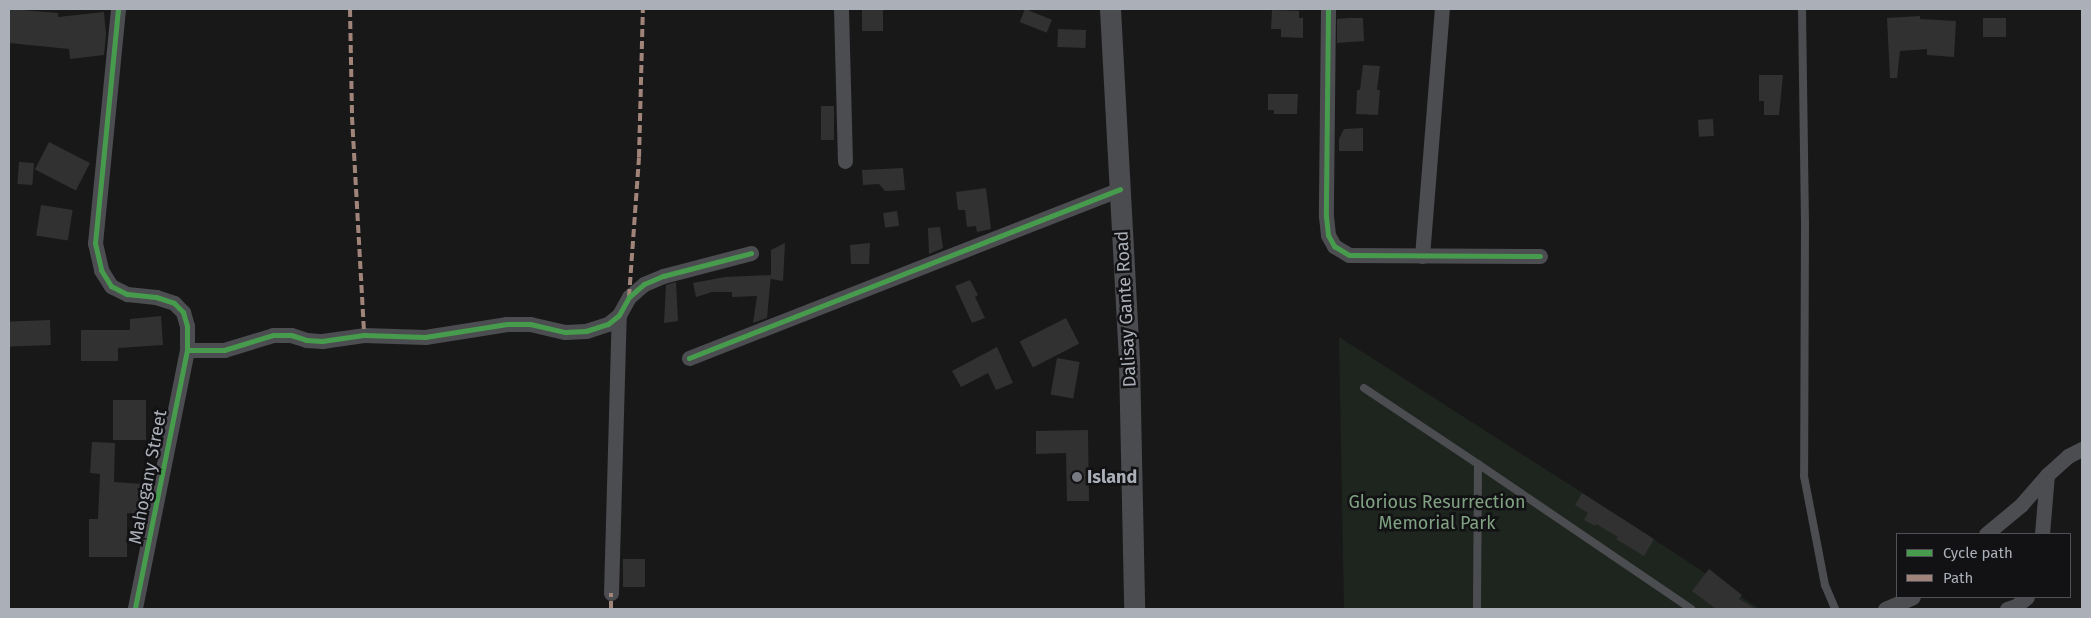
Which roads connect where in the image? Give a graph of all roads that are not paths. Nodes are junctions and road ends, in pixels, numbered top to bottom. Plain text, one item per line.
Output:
1 (118, 9) edge
2 (841, 9) edge
3 (1110, 9) edge
4 (1328, 9) edge
5 (1442, 9) edge
6 (1802, 9) edge
7 (845, 161) dead end
8 (1120, 189) junction
9 (751, 253) dead end
10 (1422, 256) junction
11 (1540, 256) dead end
12 (619, 315) junction
13 (187, 350) junction
14 (689, 358) dead end
15 (1364, 388) dead end
16 (2082, 449) edge
17 (1478, 464) junction
18 (2047, 475) junction
19 (1987, 533) edge
20 (2042, 533) edge
21 (611, 593) dead end
22 (1911, 598) edge
23 (2026, 598) edge
24 (135, 609) edge
25 (1134, 609) edge
26 (1477, 609) edge
27 (1692, 609) edge
28 (1835, 609) edge
29 (1885, 609) edge
30 (2008, 609) edge

1 - 13 street, Mahogany Street
2 - 7 street
3 - 8 main road, Dalisay Gante Road
4 - 10 street
5 - 10 street
6 - 28 lane
8 - 14 street
8 - 25 main road, Dalisay Gante Road
9 - 12 street
10 - 11 street
12 - 13 street
12 - 21 street
13 - 24 street, Mahogany Street
15 - 17 lane
16 - 18 street
17 - 26 lane
17 - 27 lane
18 - 19 street
18 - 20 street
22 - 29 street
23 - 30 street

